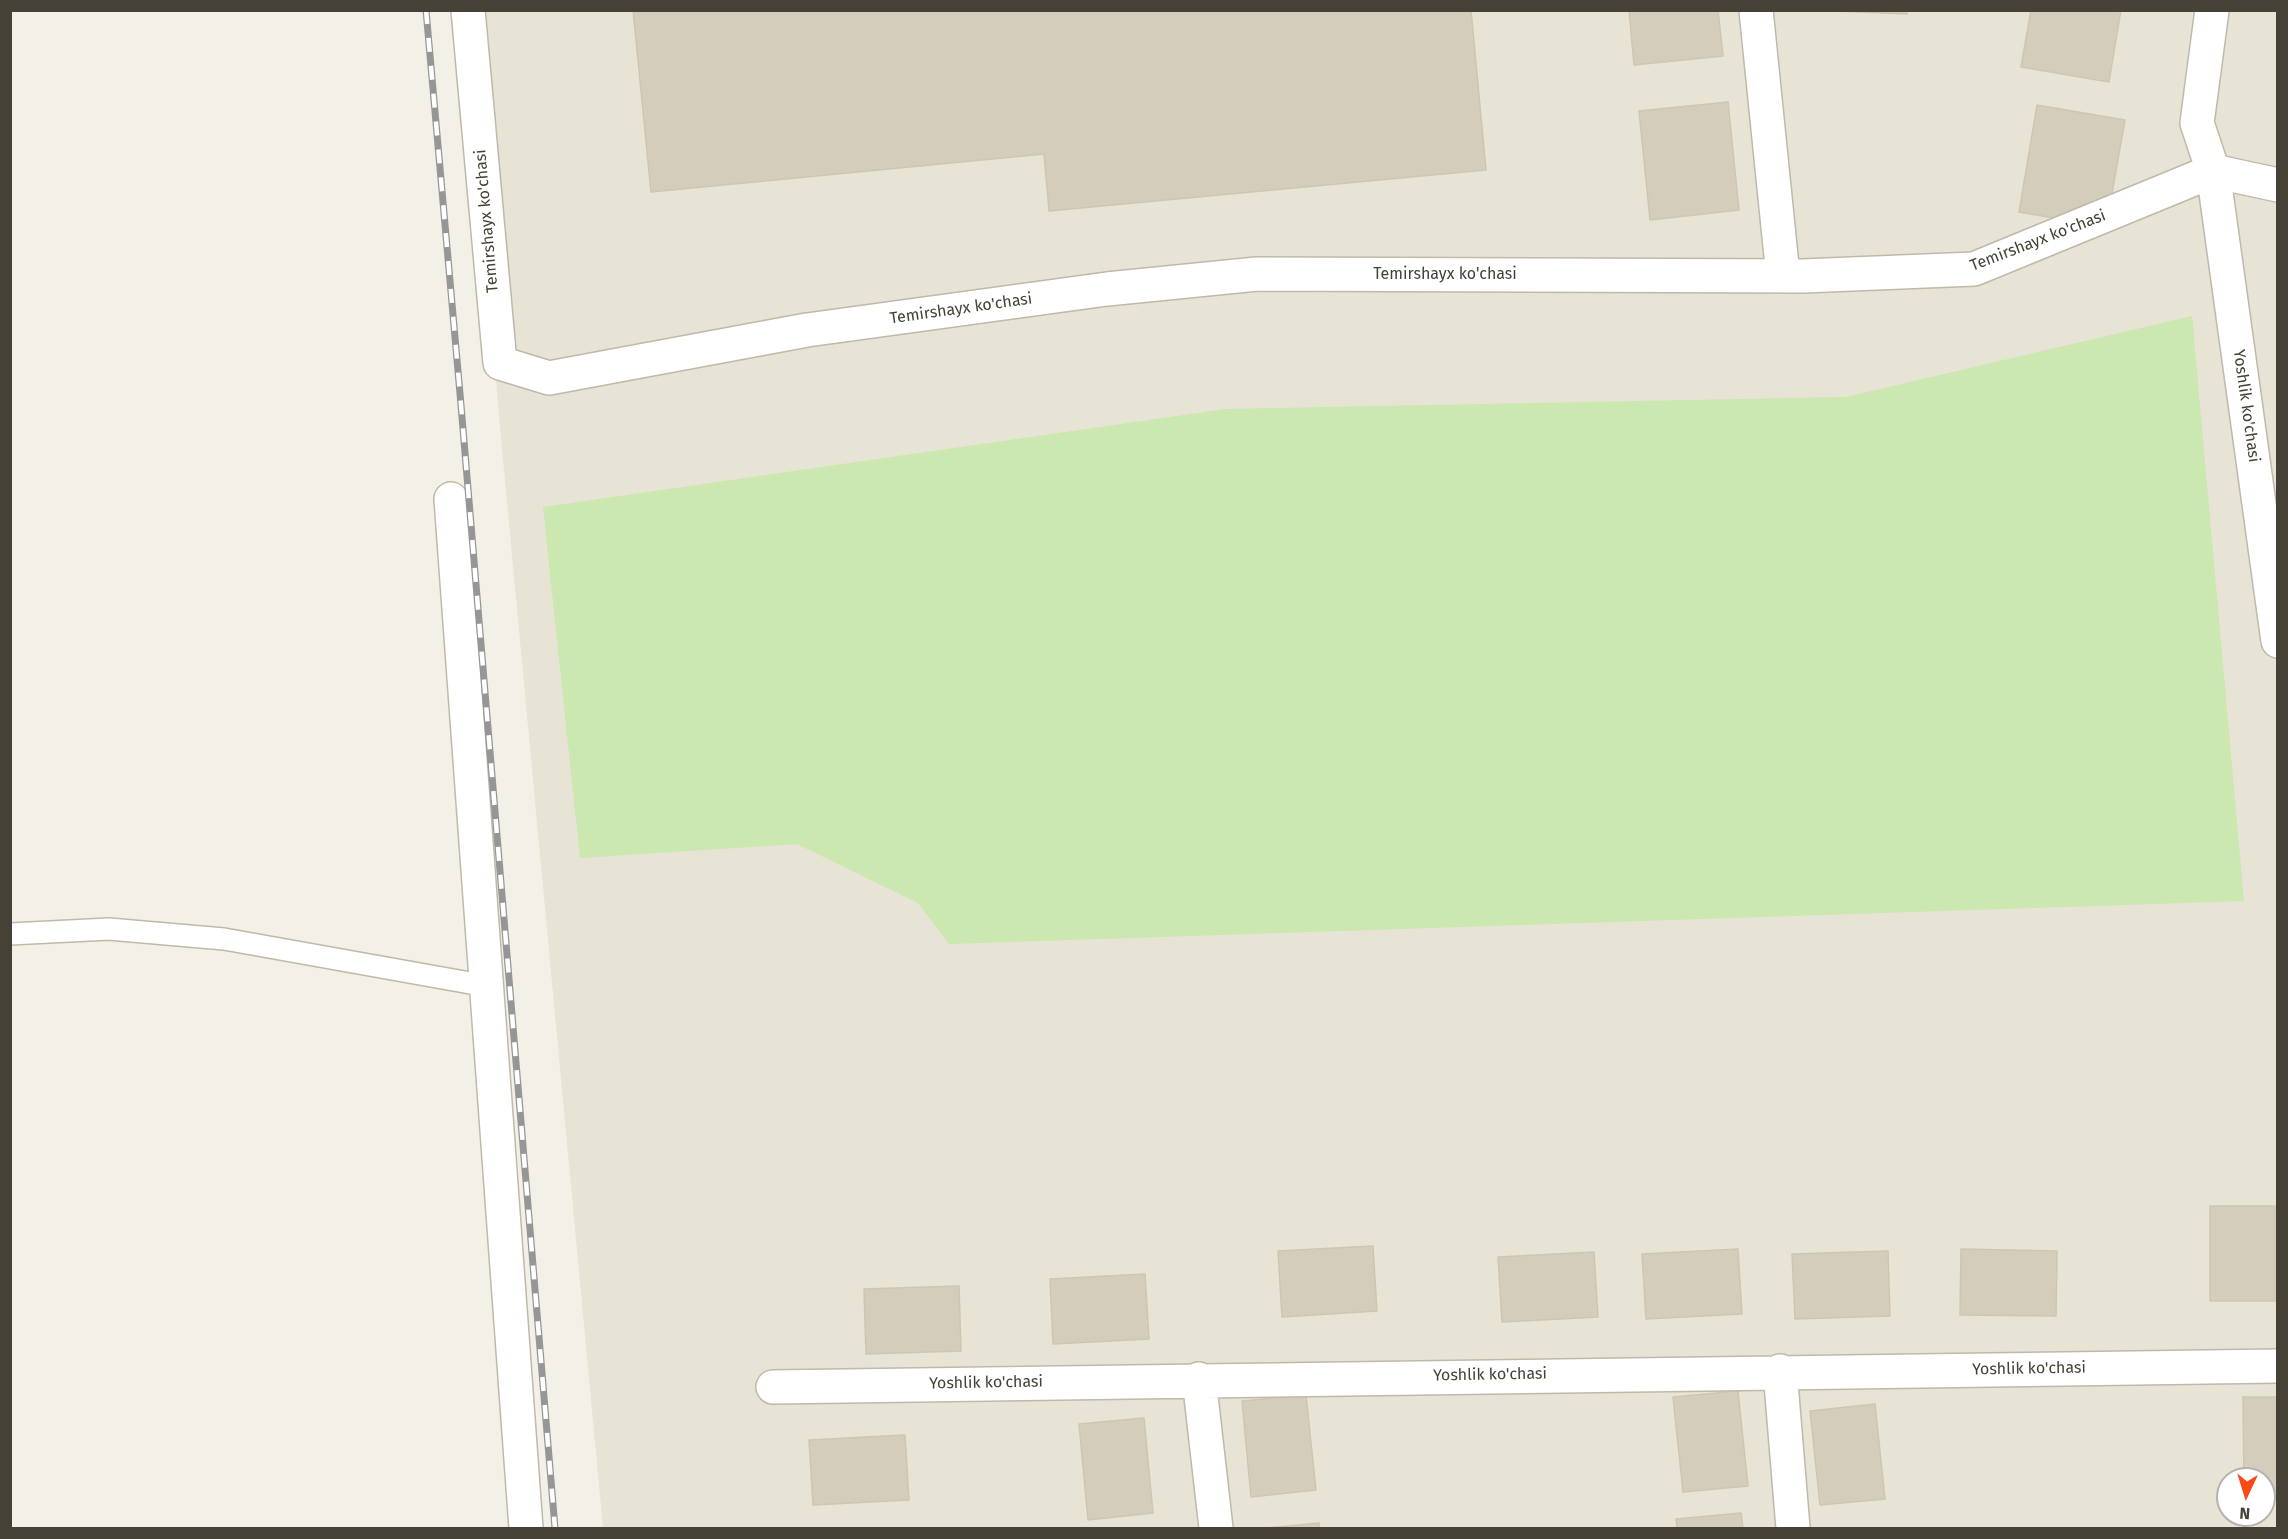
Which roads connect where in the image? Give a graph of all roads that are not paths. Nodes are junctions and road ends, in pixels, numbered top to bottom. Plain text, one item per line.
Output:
1 (468, 10) edge
2 (1756, 10) edge
3 (2212, 10) edge
4 (2213, 171) junction
5 (2277, 185) edge
6 (1783, 276) junction
7 (451, 499) dead end
8 (2277, 641) edge
9 (10, 934) edge
10 (486, 986) junction
11 (2277, 1366) edge
12 (1780, 1371) junction
13 (1199, 1379) junction
14 (773, 1387) dead end
15 (526, 1528) edge
16 (1216, 1528) edge
17 (1794, 1528) edge

1 - 6 street, Temirshayx ko'chasi
2 - 6 street
3 - 4 street
4 - 5 street
4 - 6 street, Temirshayx ko'chasi
4 - 8 street, Yoshlik ko'chasi
7 - 10 street
9 - 10 lane
10 - 15 street
11 - 12 street, Yoshlik ko'chasi
12 - 13 street, Yoshlik ko'chasi
12 - 17 street
13 - 14 street, Yoshlik ko'chasi
13 - 16 street

